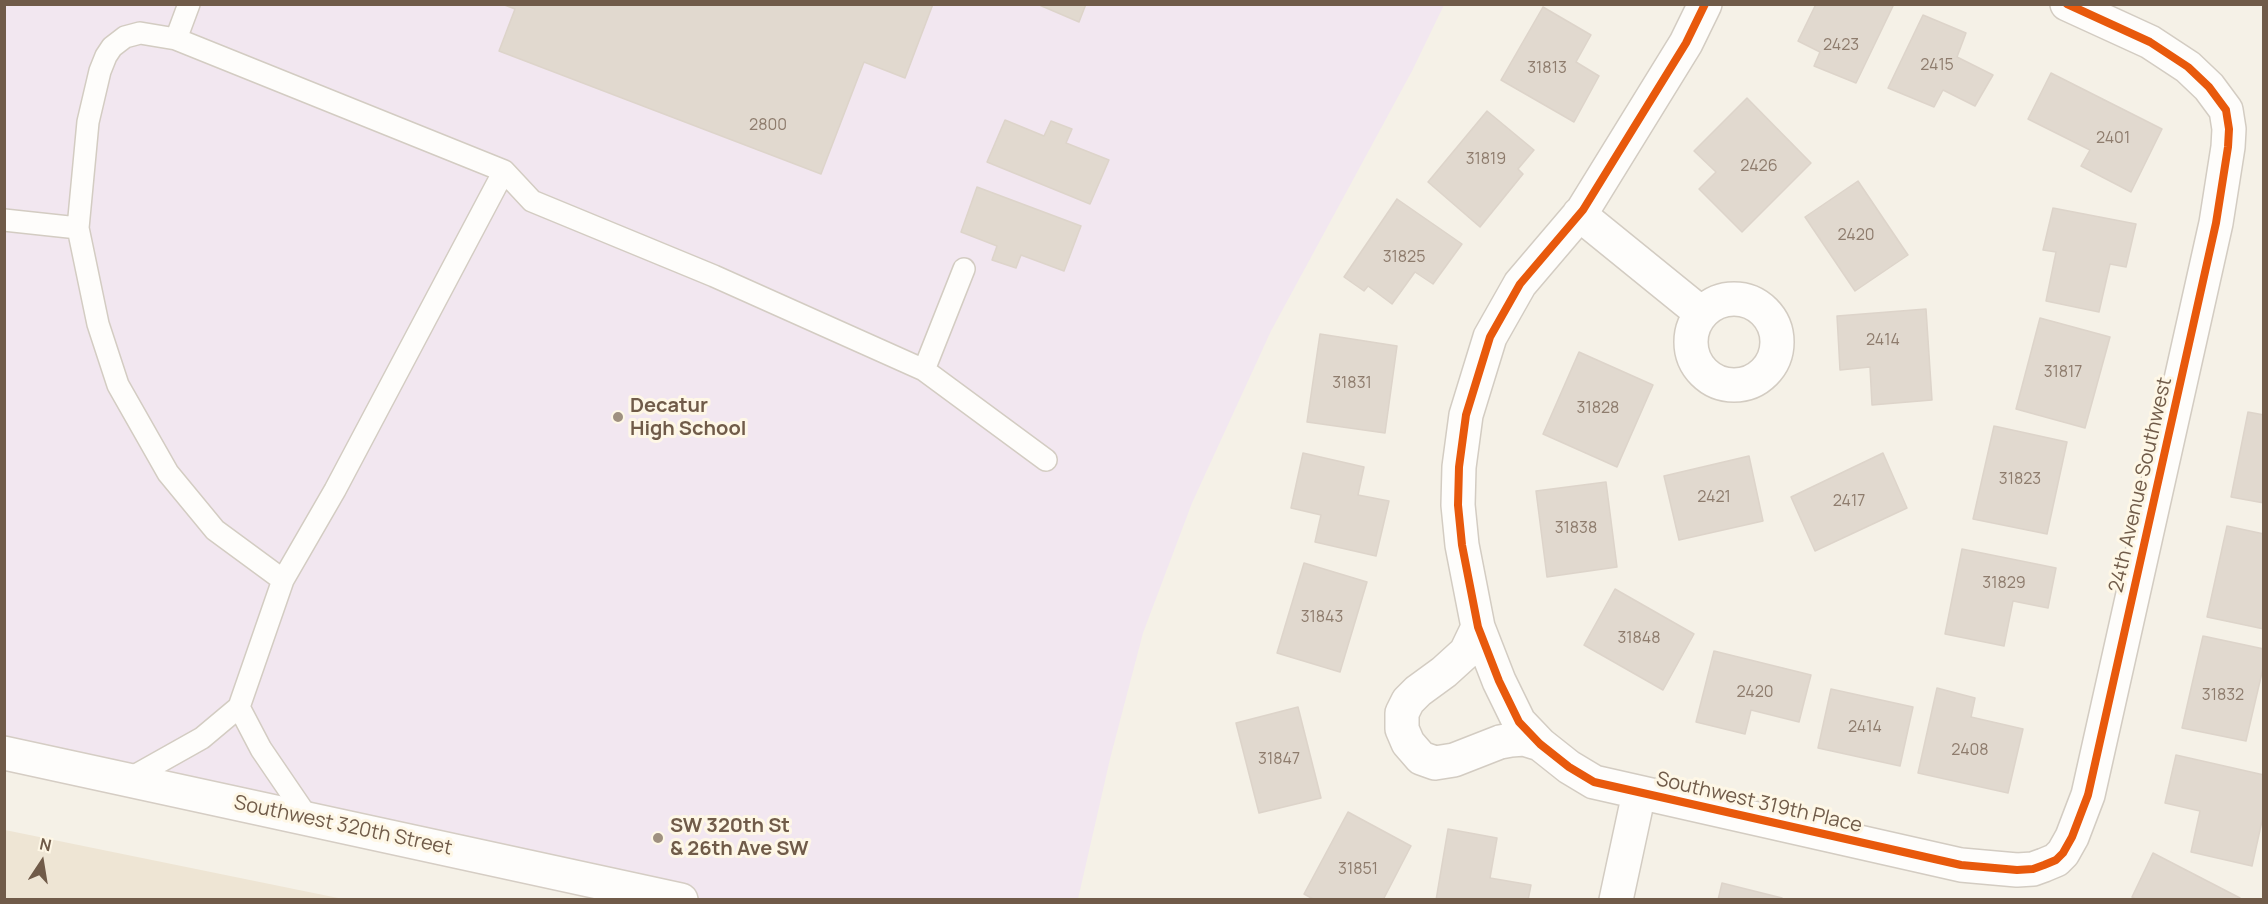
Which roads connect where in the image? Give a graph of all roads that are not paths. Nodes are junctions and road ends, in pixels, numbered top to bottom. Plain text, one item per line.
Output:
1 (189, 4) edge
2 (1705, 4) edge
3 (2067, 4) edge
4 (176, 39) junction
5 (504, 171) junction
6 (1579, 214) junction
7 (4, 220) edge
8 (78, 228) junction
9 (964, 269) dead end
10 (1701, 313) dead end
11 (924, 370) junction
12 (1046, 460) dead end
13 (283, 580) junction
14 (1478, 627) junction
15 (239, 707) junction
16 (1540, 744) junction
17 (4, 753) edge
18 (129, 780) junction
19 (1639, 793) junction
20 (308, 818) junction
21 (2056, 860) joint
22 (681, 900) edge
23 (1616, 900) edge

1 - 4 lane
2 - 6 street, Southwest 319th Place
3 - 21 street, 24th Avenue Southwest
4 - 5 lane
4 - 8 lane
5 - 11 lane
5 - 13 lane
6 - 10 street
6 - 14 street, Southwest 319th Place
7 - 8 lane
8 - 13 lane
9 - 11 lane
11 - 12 lane
13 - 15 lane
14 - 16 street, Southwest 319th Place
14 - 16 street
15 - 18 lane
15 - 20 lane
16 - 19 street, Southwest 319th Place
17 - 18 street, Southwest 320th Street
18 - 20 street, Southwest 320th Street
19 - 21 street, Southwest 319th Place
19 - 23 street
20 - 22 street, Southwest 320th Street

